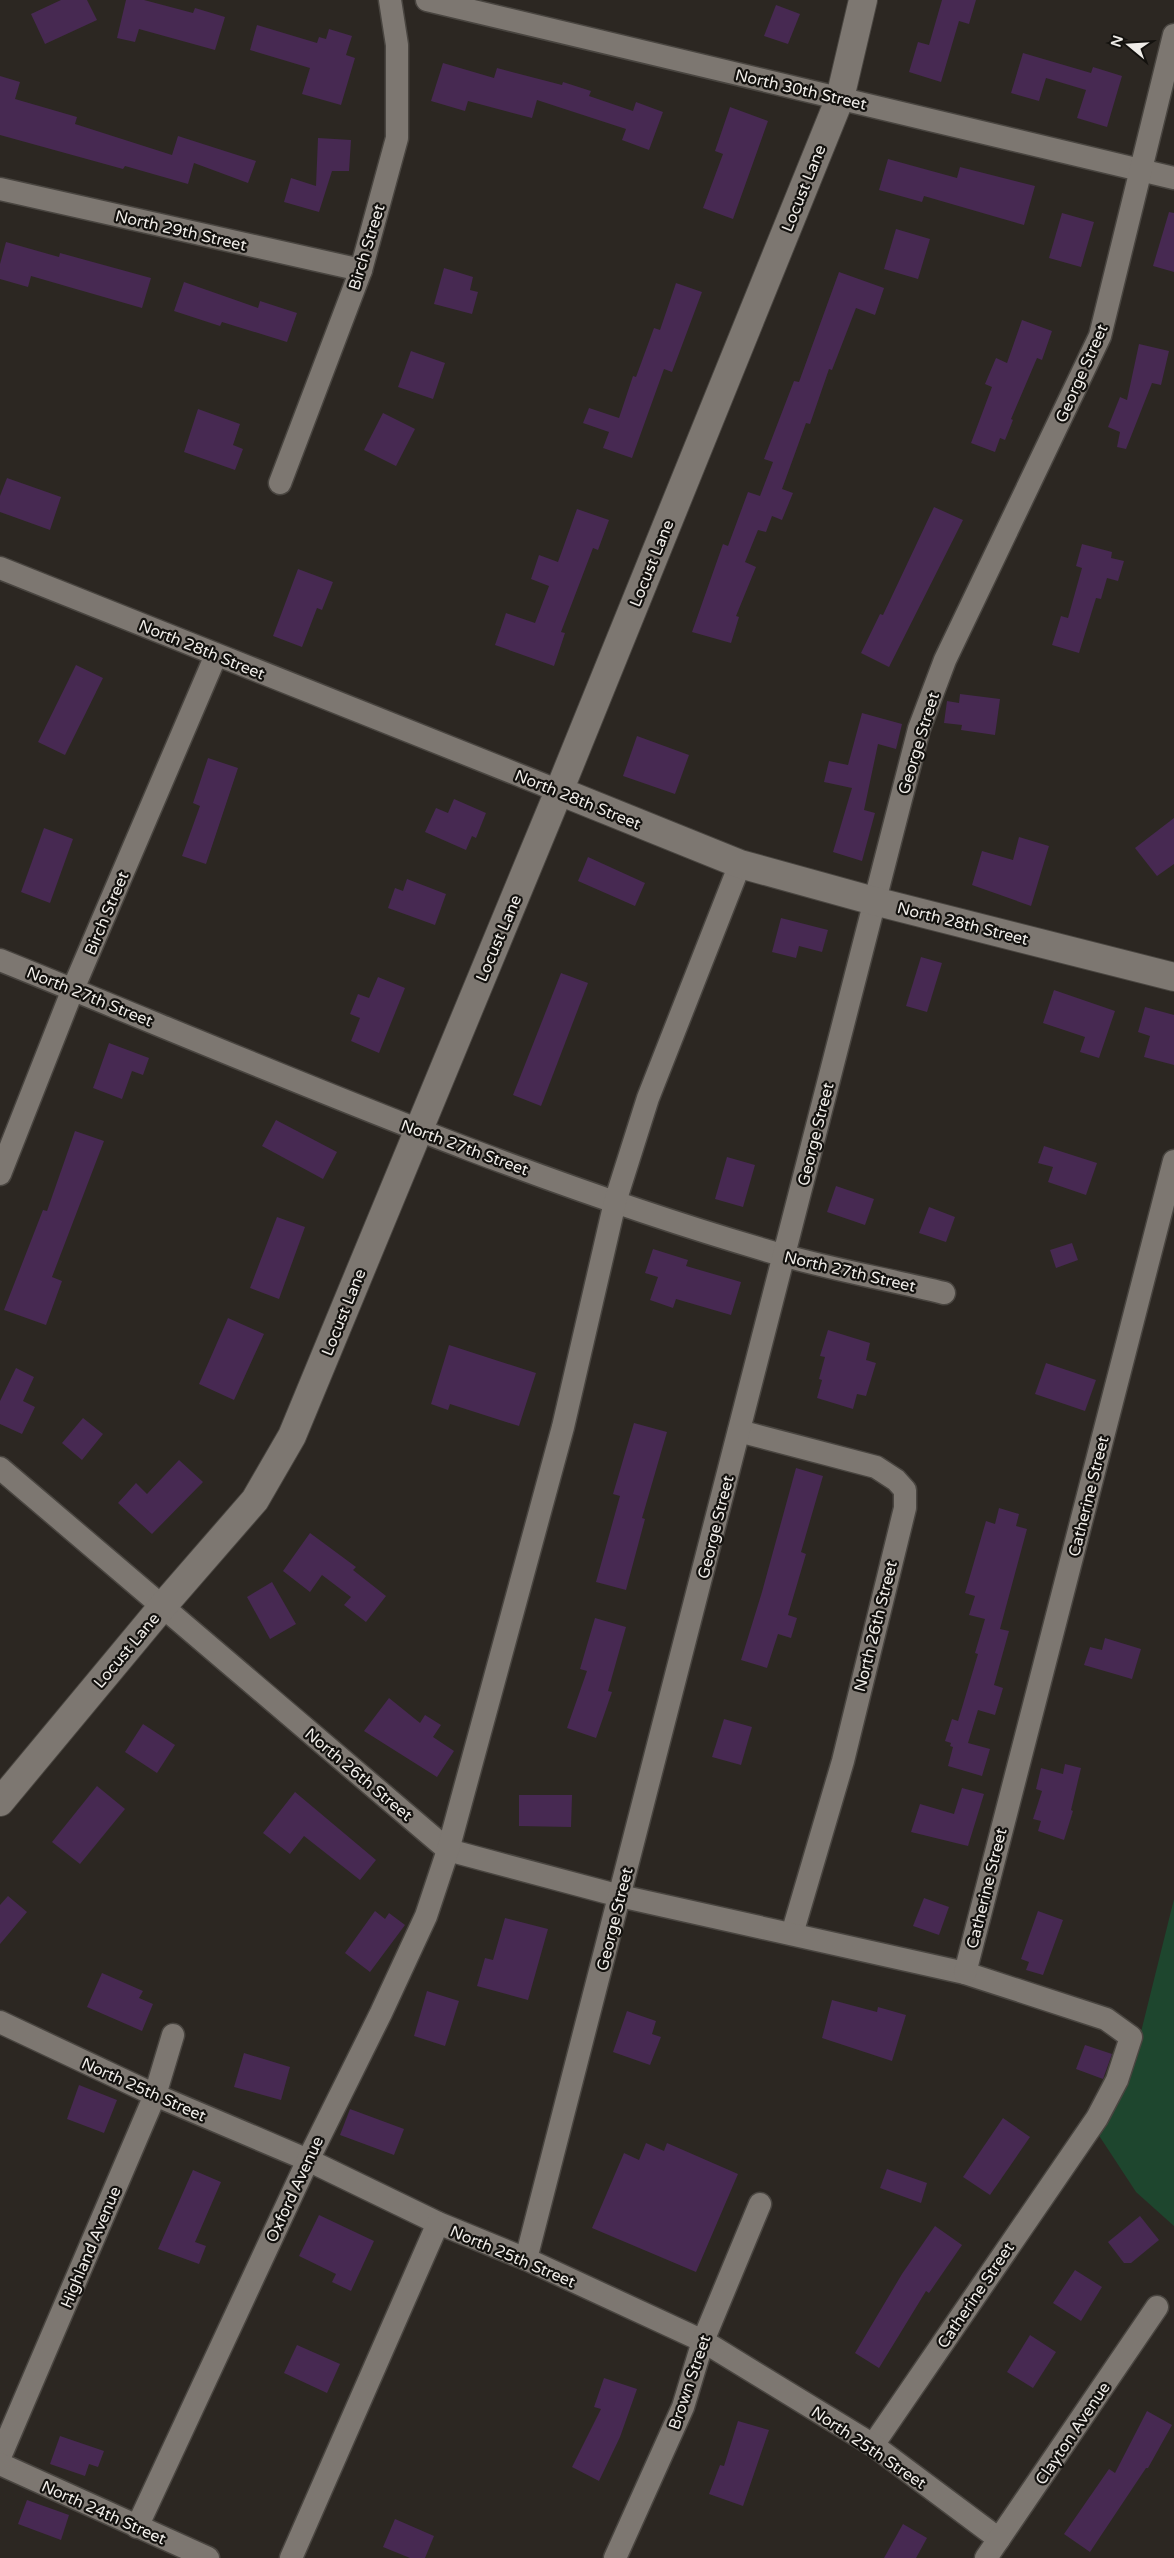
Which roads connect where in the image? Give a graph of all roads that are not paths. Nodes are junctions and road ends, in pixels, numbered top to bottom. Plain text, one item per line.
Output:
1 (390, 0) edge
2 (427, 0) edge
3 (863, 0) edge
4 (1174, 36) edge
5 (840, 98) junction
6 (1141, 170) junction
7 (1174, 178) edge
8 (0, 190) edge
9 (361, 270) junction
10 (280, 484) dead end
11 (0, 568) edge
12 (216, 655) junction
13 (559, 791) junction
14 (740, 864) junction
15 (874, 901) junction
16 (0, 960) edge
17 (1174, 977) edge
18 (73, 989) junction
19 (418, 1130) junction
20 (1174, 1161) edge
21 (0, 1174) edge
22 (615, 1202) junction
23 (784, 1256) junction
24 (944, 1293) dead end
25 (739, 1432) junction
26 (0, 1468) edge
27 (162, 1607) junction
28 (0, 1802) edge
29 (448, 1850) junction
30 (620, 1896) junction
31 (792, 1934) junction
32 (965, 1973) junction
33 (0, 2022) edge
34 (172, 2035) dead end
35 (155, 2095) junction
36 (308, 2160) junction
37 (760, 2204) dead end
38 (438, 2223) junction
39 (526, 2259) junction
40 (1157, 2307) dead end
41 (702, 2341) junction
42 (872, 2445) junction
43 (0, 2457) edge
44 (0, 2464) edge
45 (137, 2527) junction
46 (999, 2539) junction
47 (208, 2558) edge
48 (291, 2558) edge
49 (615, 2558) edge
50 (986, 2558) edge

1 - 9 street, Birch Street
2 - 5 street, North 30th Street
3 - 5 street, Locust Lane
4 - 6 street, George Street
5 - 6 street, North 30th Street
5 - 13 street, Locust Lane
6 - 7 street, North 30th Street
6 - 15 street, George Street
8 - 9 street, North 29th Street
9 - 10 street, Birch Street
11 - 12 street, North 28th Street
12 - 13 street, North 28th Street
12 - 18 street, Birch Street
13 - 14 street, North 28th Street
13 - 19 street, Locust Lane
14 - 15 street, North 28th Street
14 - 22 street
15 - 17 street, North 28th Street
15 - 23 street, George Street
16 - 18 street, North 27th Street
18 - 19 street, North 27th Street
18 - 21 street, Birch Street
19 - 22 street, North 27th Street
19 - 27 street, Locust Lane
20 - 32 street, Catherine Street
22 - 23 street, North 27th Street
22 - 29 street
23 - 24 street, North 27th Street
23 - 25 street, George Street
25 - 30 street, George Street
25 - 31 street, North 26th Street
26 - 27 street, North 26th Street
27 - 28 street, Locust Lane
27 - 29 street, North 26th Street
29 - 30 street, North 26th Street
29 - 36 street, Oxford Avenue
30 - 31 street, North 26th Street
30 - 39 street, George Street
31 - 32 street, North 26th Street
32 - 42 street, Catherine Street
33 - 35 street, North 25th Street
34 - 35 street, Highland Avenue
35 - 36 street, North 25th Street
35 - 43 street, Highland Avenue
36 - 38 street, North 25th Street
36 - 45 street, Oxford Avenue
37 - 41 street, Brown Street
38 - 39 street, North 25th Street
38 - 48 street
39 - 41 street, North 25th Street
40 - 46 street, Clayton Avenue
41 - 42 street, North 25th Street
41 - 49 street, Brown Street
42 - 46 street, North 25th Street
44 - 45 street, North 24th Street
45 - 47 street, North 24th Street
46 - 50 street, Clayton Avenue

